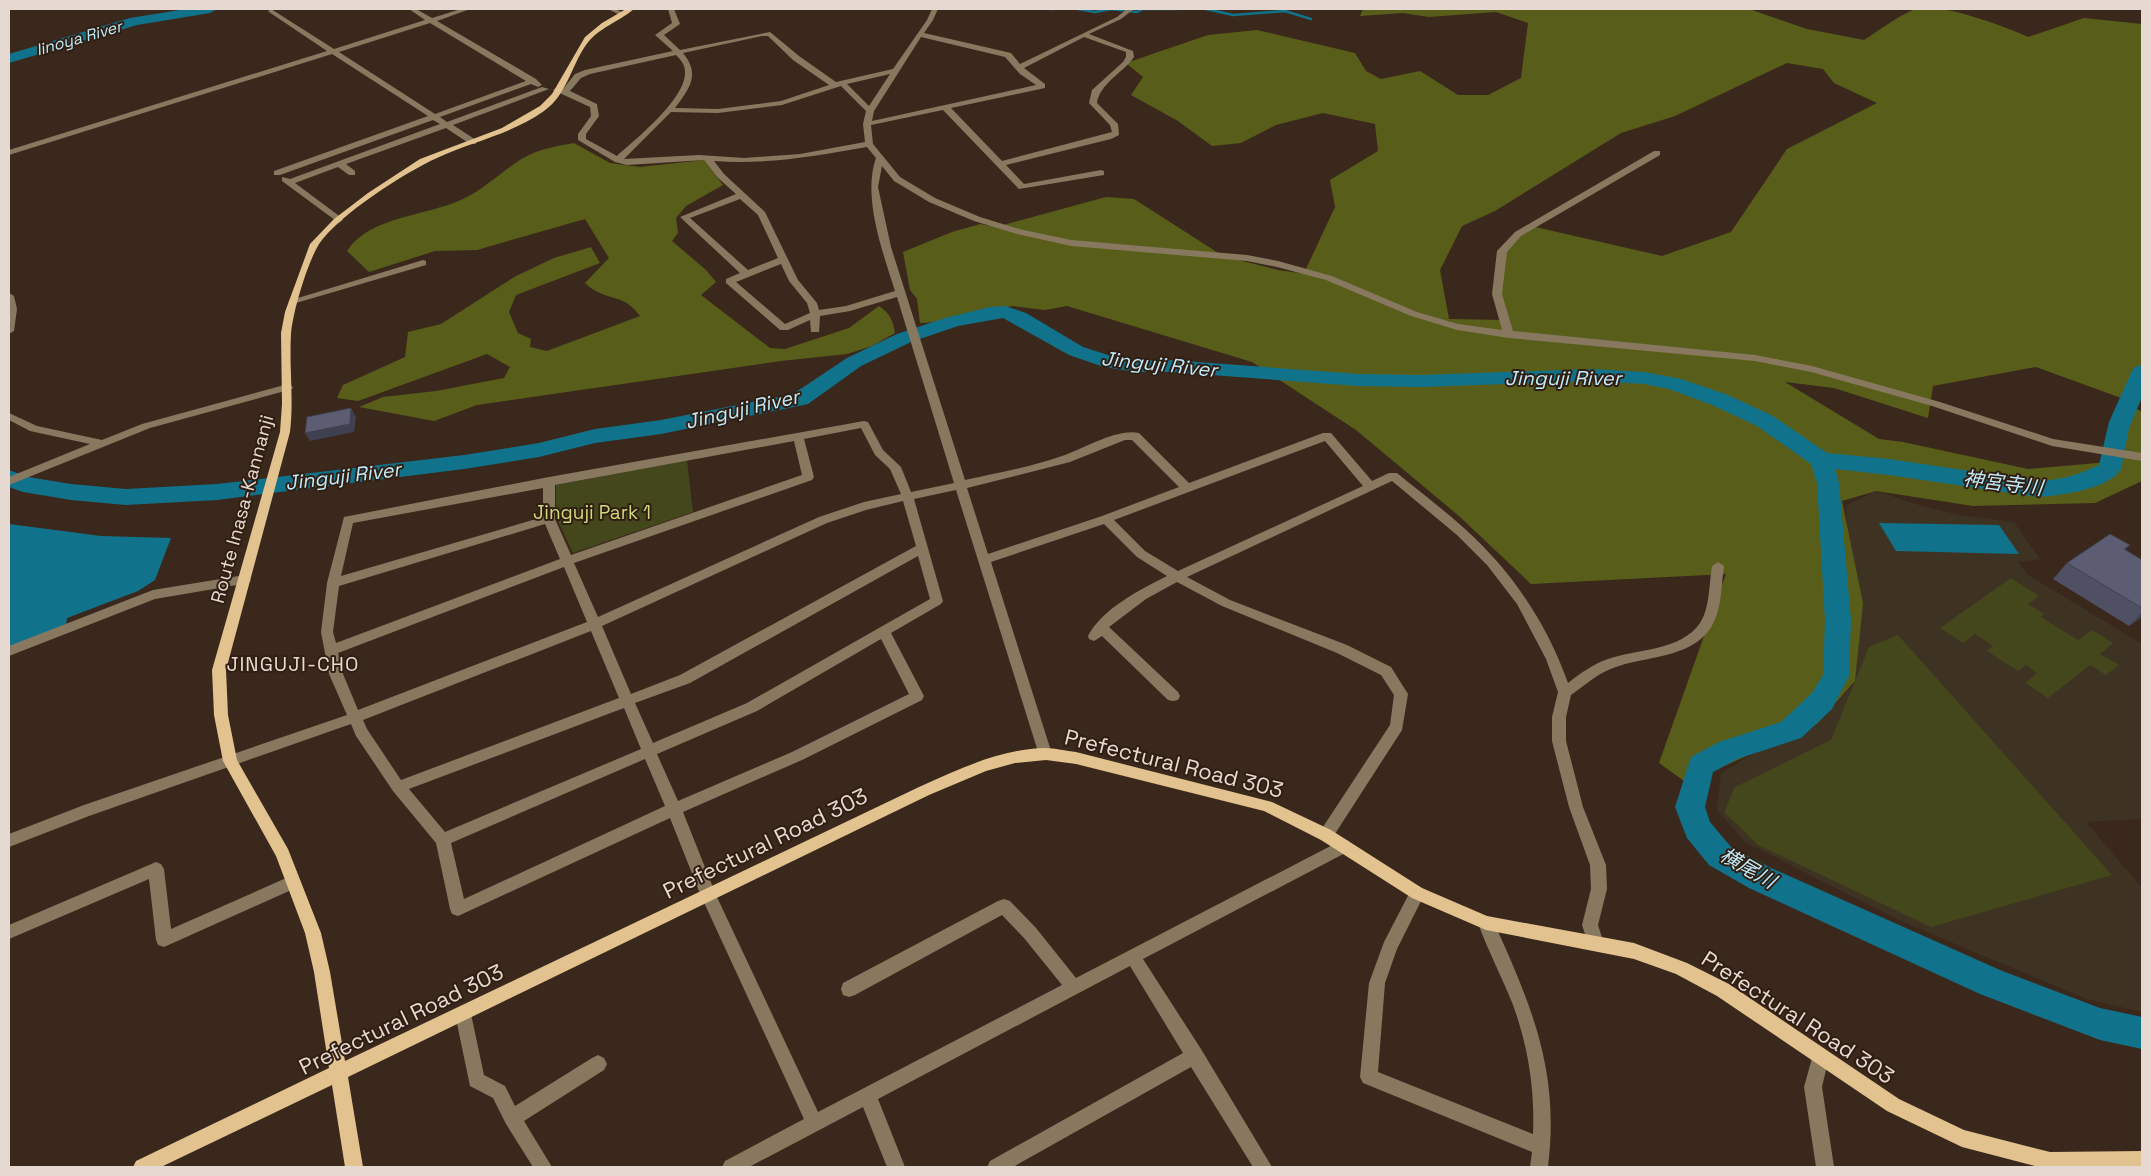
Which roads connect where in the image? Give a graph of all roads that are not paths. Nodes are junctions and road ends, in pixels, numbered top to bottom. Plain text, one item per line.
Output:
1 (412, 9) edge
2 (467, 9) edge
3 (611, 9) edge
4 (631, 9) edge
5 (672, 9) edge
6 (935, 9) edge
7 (1131, 9) edge
8 (271, 11) dead end
9 (622, 14) junction
10 (431, 20) junction
11 (919, 34) junction
12 (1085, 34) junction
13 (334, 51) junction
14 (677, 52) junction
15 (1020, 67) junction
16 (897, 70) junction
17 (533, 81) junction
18 (838, 84) junction
19 (545, 89) junction
20 (559, 93) junction
21 (945, 107) junction
22 (669, 110) junction
23 (870, 111) junction
24 (436, 116) junction
25 (448, 124) junction
26 (867, 124) junction
27 (473, 142) junction
28 (869, 144) junction
29 (9, 153) edge
30 (1656, 153) dead end
31 (707, 158) junction
32 (879, 159) junction
33 (618, 160) junction
34 (340, 164) junction
35 (1000, 164) junction
36 (352, 173) dead end
37 (1101, 174) dead end
38 (289, 182) junction
39 (742, 195) junction
40 (338, 220) junction
41 (784, 260) junction
42 (423, 263) dead end
43 (747, 274) junction
44 (900, 293) junction
45 (9, 296) edge
46 (293, 301) junction
47 (815, 314) junction
48 (815, 330) dead end
49 (9, 332) edge
50 (1510, 335) junction
51 (288, 386) junction
52 (9, 416) edge
53 (798, 434) junction
54 (102, 443) junction
55 (2142, 457) edge
56 (9, 481) edge
57 (549, 481) junction
58 (962, 485) junction
59 (1370, 487) junction
60 (1187, 488) junction
61 (908, 498) junction
62 (549, 519) junction
63 (1106, 519) junction
64 (922, 548) junction
65 (985, 560) junction
66 (568, 562) junction
67 (1718, 566) dead end
68 (1178, 576) junction
69 (246, 580) junction
70 (333, 583) junction
71 (595, 624) junction
72 (884, 632) junction
73 (331, 650) junction
74 (9, 651) edge
75 (1565, 692) junction
76 (1173, 696) dead end
77 (628, 701) junction
78 (353, 718) junction
79 (648, 750) junction
80 (1045, 754) junction
81 (230, 760) junction
82 (398, 787) junction
83 (674, 809) junction
84 (1326, 835) junction
85 (443, 840) junction
86 (9, 841) edge
87 (1344, 846) junction
88 (293, 882) junction
89 (1417, 893) junction
90 (709, 896) junction
91 (1486, 924) junction
92 (9, 932) edge
93 (1596, 944) junction
94 (1133, 957) junction
95 (1074, 988) junction
96 (849, 989) dead end
97 (463, 1014) junction
98 (1195, 1055) junction
99 (1820, 1057) junction
100 (598, 1064) dead end
101 (339, 1073) junction
102 (868, 1097) junction
103 (512, 1118) junction
104 (815, 1124) junction
105 (1542, 1147) junction
106 (2142, 1160) edge
107 (142, 1167) edge
108 (354, 1167) edge
109 (543, 1167) edge
110 (731, 1167) edge
111 (896, 1167) edge
112 (996, 1167) edge
113 (1263, 1167) edge
114 (1539, 1167) edge
115 (1825, 1167) edge

1 - 10 street
2 - 10 street
3 - 9 street
4 - 9 main road, Route Inasa-Kannanji
5 - 14 street
6 - 11 street
7 - 12 street
8 - 13 street
9 - 20 main road, Route Inasa-Kannanji
10 - 13 street
10 - 17 street
11 - 15 street
11 - 16 street
12 - 15 street
12 - 35 street
13 - 24 street
13 - 29 street
14 - 18 street
14 - 20 street
14 - 22 street
15 - 21 street
16 - 18 street
16 - 23 street
17 - 19 street
17 - 24 street
18 - 22 street
18 - 23 street
19 - 20 street
19 - 25 street
20 - 27 main road, Route Inasa-Kannanji
20 - 33 street
21 - 26 street
21 - 35 street
22 - 33 street
23 - 26 street
24 - 25 street
24 - 38 street
25 - 27 street
25 - 34 street
26 - 28 street
27 - 40 main road, Route Inasa-Kannanji
28 - 31 street
28 - 32 street
30 - 50 street
31 - 33 street
31 - 39 street
32 - 44 street
32 - 50 street
34 - 36 street
34 - 38 street
35 - 37 street
38 - 40 street
39 - 41 street
39 - 43 street
40 - 46 main road, Route Inasa-Kannanji
41 - 43 street
41 - 47 street
42 - 46 street
43 - 47 street
44 - 47 street
44 - 58 street
45 - 49 street
46 - 51 main road, Route Inasa-Kannanji
47 - 48 street
50 - 55 street
51 - 54 street
51 - 69 main road, Route Inasa-Kannanji
52 - 54 street
53 - 57 street
53 - 61 street
53 - 66 street
54 - 56 street
57 - 62 street
57 - 70 street
58 - 60 street
58 - 61 street
58 - 65 street
59 - 60 street
59 - 68 street
59 - 75 street
60 - 63 street
61 - 64 street
61 - 71 street
62 - 66 street
62 - 70 street
63 - 65 street
63 - 68 street
64 - 72 street
64 - 77 street
65 - 80 street
66 - 71 street
66 - 73 street
67 - 75 street
68 - 76 street
68 - 84 street
69 - 74 street
69 - 81 main road, Route Inasa-Kannanji
70 - 73 street
71 - 77 street
71 - 78 street
72 - 79 street
72 - 83 street
73 - 78 street
75 - 93 street
77 - 79 street
77 - 82 street
78 - 81 street
78 - 82 street
79 - 83 street
79 - 85 street
80 - 84 main road, Prefectural Road 303
80 - 90 main road, Prefectural Road 303
81 - 86 street
81 - 88 main road, Route Inasa-Kannanji
82 - 85 street
83 - 85 street
83 - 90 street
84 - 87 main road, Prefectural Road 303
87 - 89 main road, Prefectural Road 303
87 - 94 street
88 - 92 street
88 - 101 main road, Route Inasa-Kannanji
89 - 91 main road, Prefectural Road 303
89 - 105 street
90 - 97 main road, Prefectural Road 303
90 - 104 street
91 - 93 main road, Prefectural Road 303
91 - 105 street
93 - 99 main road, Prefectural Road 303
94 - 95 street
94 - 98 street
95 - 96 street
95 - 102 street
97 - 101 main road, Prefectural Road 303
97 - 103 street
98 - 112 street
98 - 113 street
99 - 106 main road, Prefectural Road 303
99 - 115 street
100 - 103 street
101 - 107 main road, Prefectural Road 303
101 - 108 main road, Route Inasa-Kannanji
102 - 104 street
102 - 111 street
103 - 109 street
104 - 110 street
105 - 114 street

